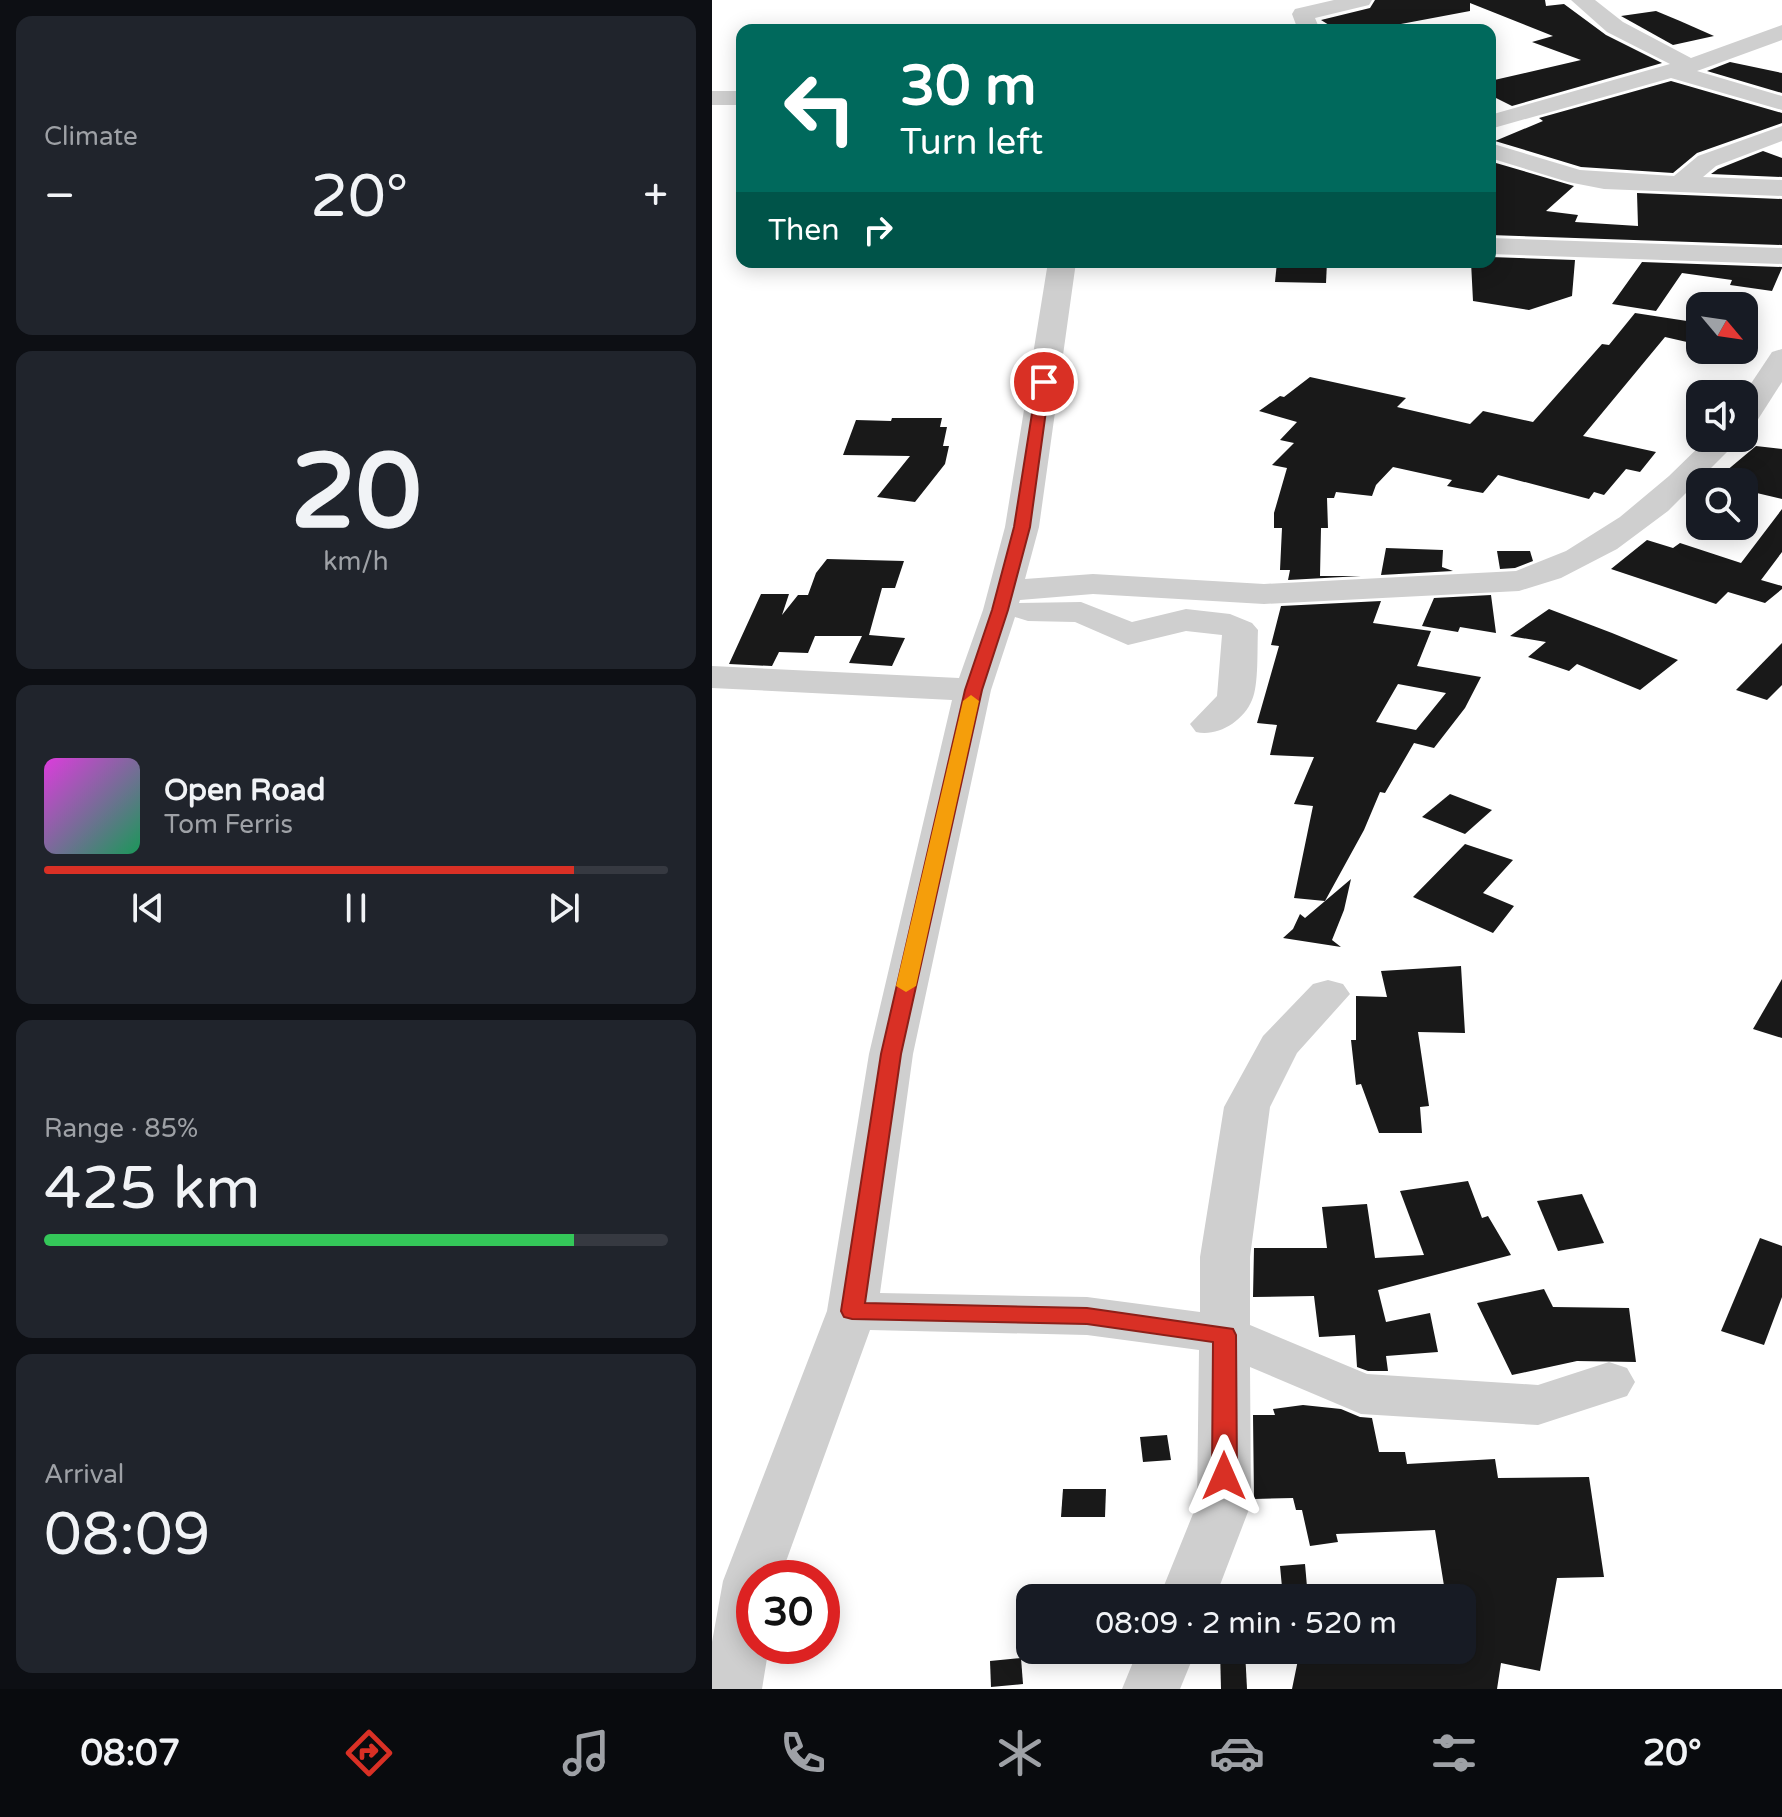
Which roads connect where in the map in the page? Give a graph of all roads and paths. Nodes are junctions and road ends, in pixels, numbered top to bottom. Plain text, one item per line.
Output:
1 (1361, 0) edge
2 (1619, 4) dead end
3 (1588, 6) edge
4 (1307, 24) edge
5 (1782, 32) edge
6 (1681, 69) junction
7 (712, 98) edge
8 (736, 98) edge
9 (1782, 103) edge
10 (1496, 120) edge
11 (1782, 133) edge
12 (1496, 152) edge
13 (1678, 186) junction
14 (1782, 188) edge
15 (1496, 246) edge
16 (1782, 256) edge
17 (1061, 268) edge
18 (1782, 358) edge
19 (1758, 396) edge
20 (1712, 452) edge
21 (1002, 600) junction
22 (712, 677) edge
23 (973, 690) junction
24 (1209, 724) dead end
25 (1328, 994) dead end
26 (852, 1311) junction
27 (1225, 1335) junction
28 (1609, 1382) dead end
29 (1193, 1584) edge
30 (1161, 1664) edge
31 (733, 1689) edge
32 (1151, 1689) edge

1 - 4 street
2 - 3 street
3 - 6 street
5 - 6 street
6 - 9 street
6 - 10 street
7 - 8 street
11 - 13 street
12 - 13 street
13 - 14 street
15 - 16 street
17 - 21 street
18 - 19 street
20 - 21 street
21 - 23 street
21 - 24 street
22 - 23 street
23 - 26 street
25 - 27 street
26 - 27 street
26 - 31 street
27 - 28 street
27 - 29 street
30 - 32 street

